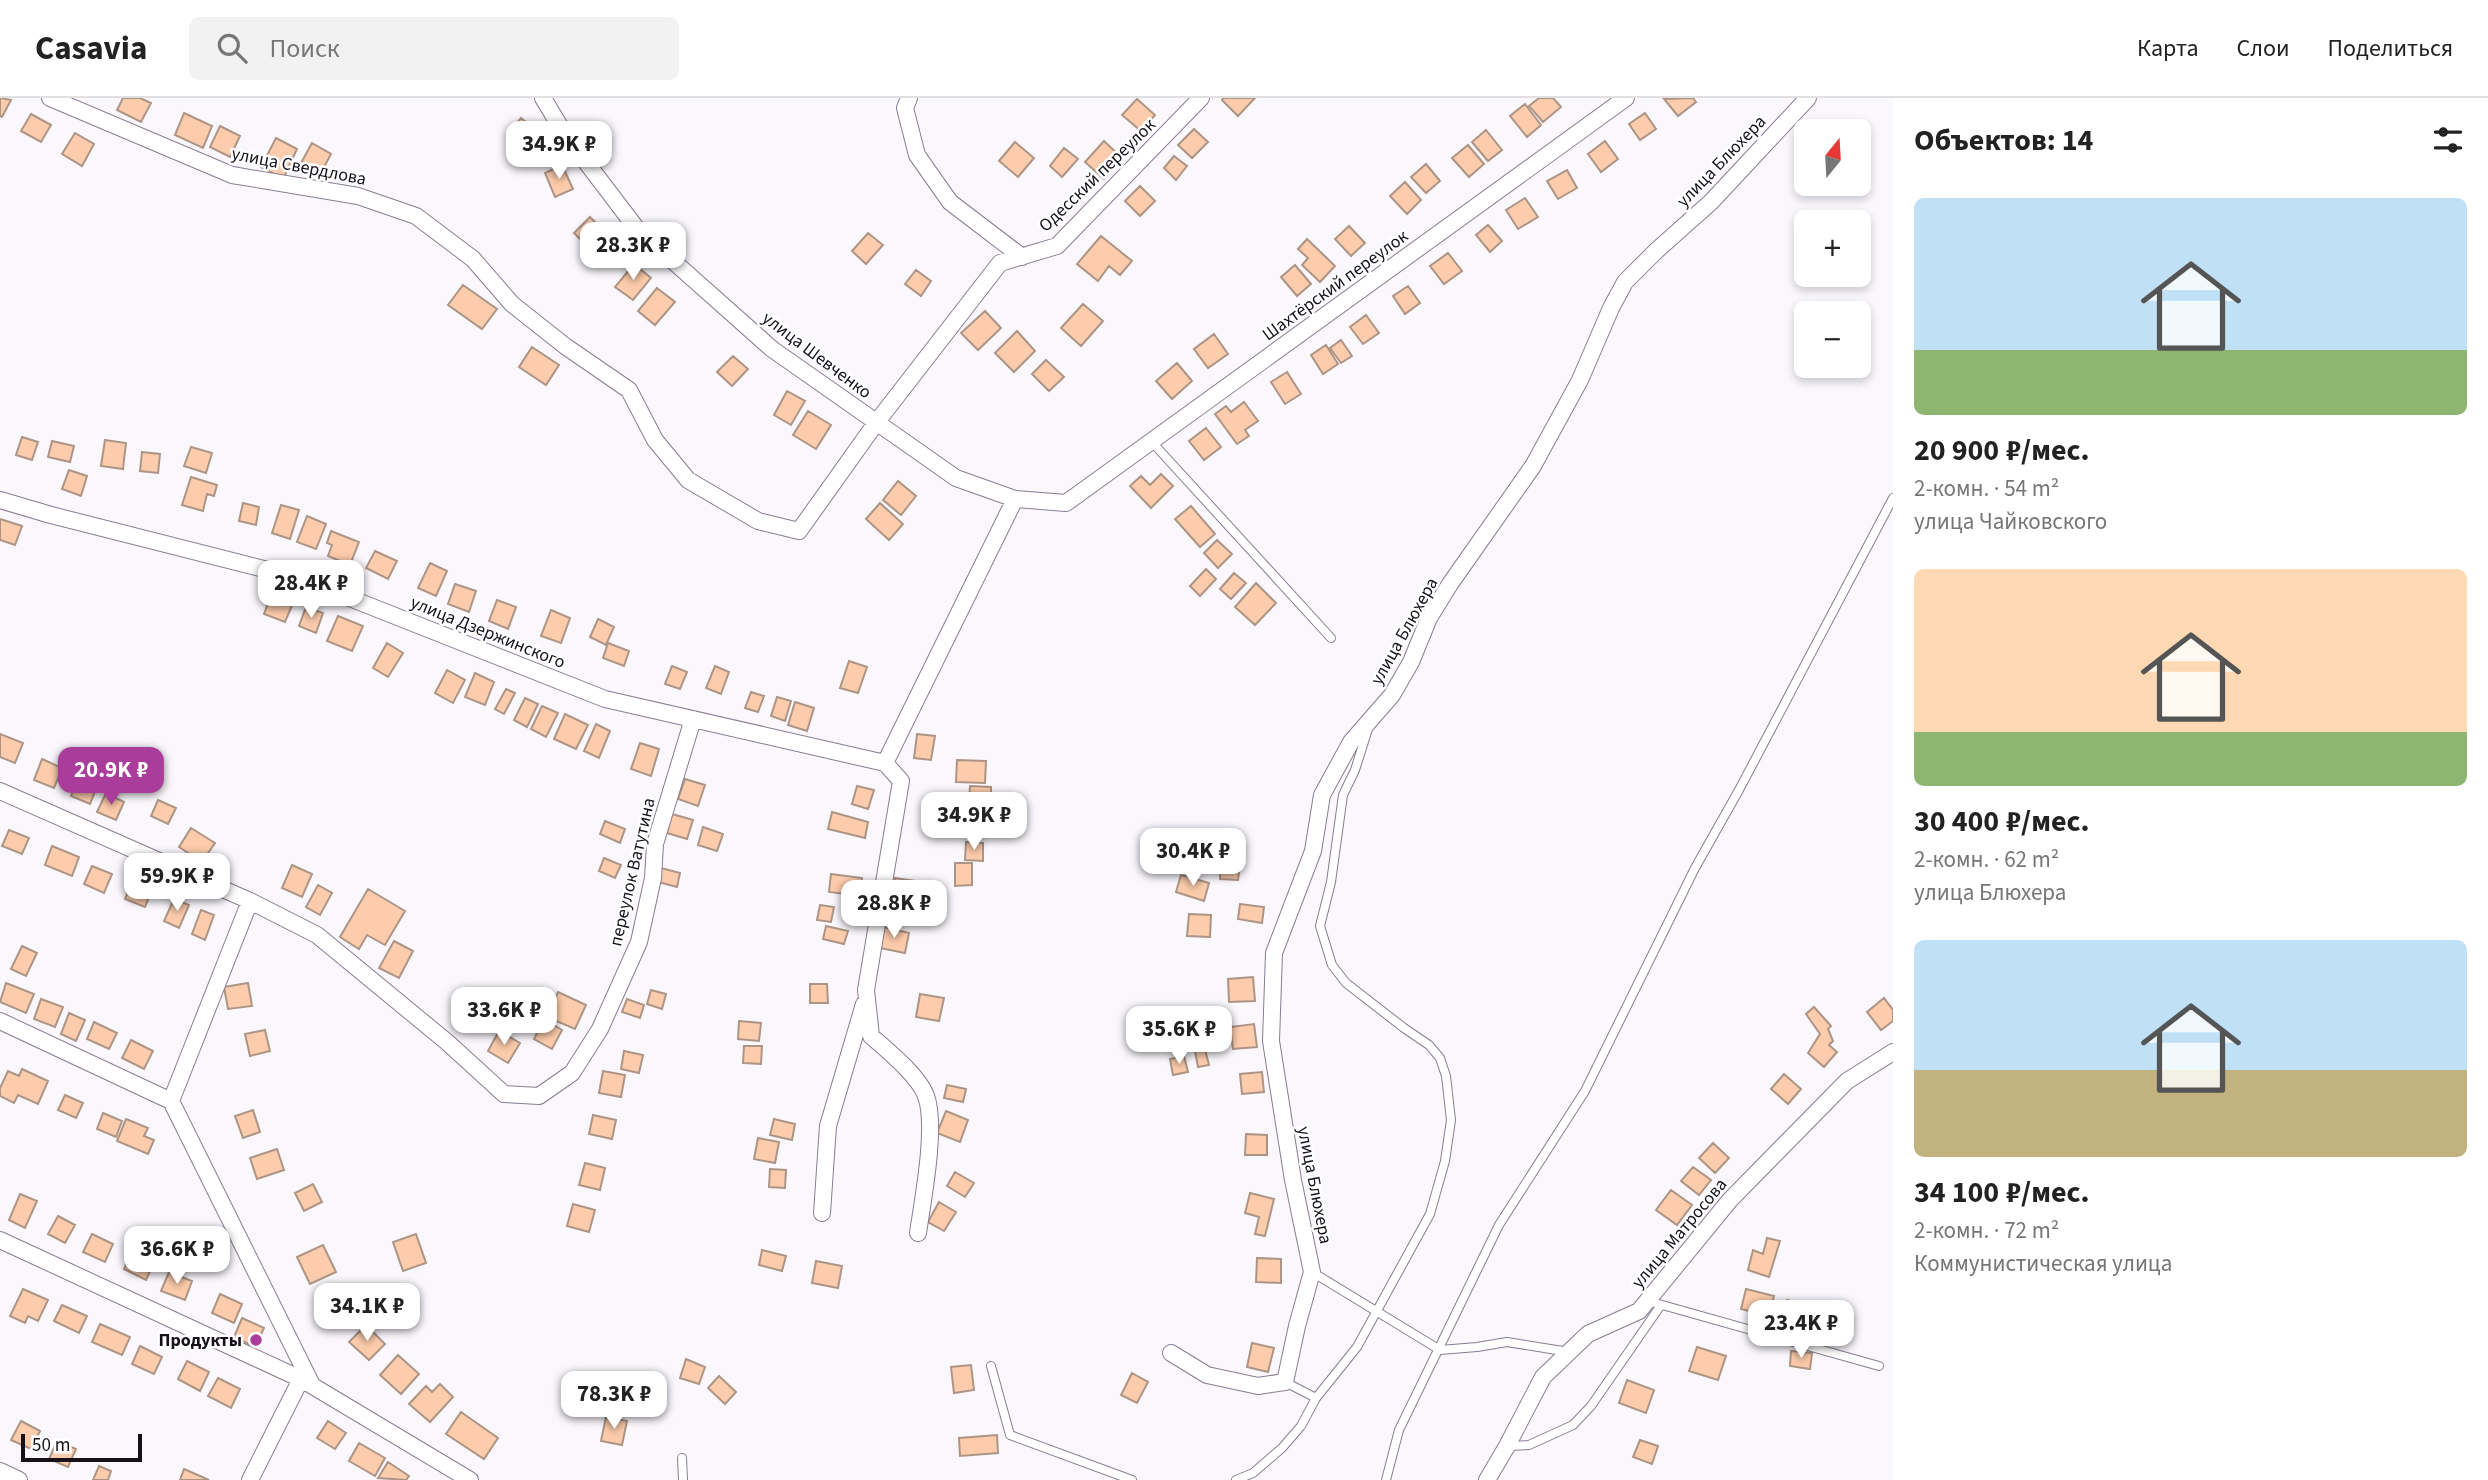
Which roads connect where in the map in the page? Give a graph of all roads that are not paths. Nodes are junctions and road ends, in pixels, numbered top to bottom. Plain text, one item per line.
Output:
1 (50, 98) edge
2 (543, 98) edge
3 (909, 98) edge
4 (1201, 98) edge
5 (1626, 98) edge
6 (1808, 98) edge
7 (1022, 257) junction
8 (876, 423) junction
9 (1151, 441) junction
10 (1893, 498) edge
11 (1015, 499) junction
12 (0, 500) edge
13 (1066, 503) joint
14 (1331, 638) dead end
15 (693, 719) junction
16 (1371, 719) junction
17 (885, 763) junction
18 (0, 791) edge
19 (250, 901) junction
20 (867, 995) junction
21 (0, 1021) edge
22 (1893, 1052) edge
23 (171, 1101) junction
24 (822, 1213) dead end
25 (918, 1233) dead end
26 (0, 1240) edge
27 (1312, 1272) junction
28 (1654, 1303) junction
29 (1376, 1311) junction
30 (1440, 1350) junction
31 (1569, 1352) junction
32 (1171, 1353) dead end
33 (991, 1366) dead end
34 (1879, 1366) dead end
35 (306, 1382) junction
36 (1285, 1382) junction
37 (1316, 1398) junction
38 (1507, 1446) junction
39 (682, 1458) dead end
40 (0, 1471) edge
41 (19, 1480) edge
42 (250, 1480) edge
43 (470, 1480) edge
44 (683, 1480) edge
45 (1132, 1480) edge
46 (1236, 1480) edge
47 (1386, 1480) edge
48 (1487, 1480) edge

1 - 8 street, улица Свердлова
2 - 8 street, улица Шевченко
3 - 7 street
4 - 7 street, Одесский переулок
5 - 9 street, Шахтёрский переулок
6 - 16 street, улица Блюхера
7 - 8 street, Одесский переулок
8 - 11 street, улица Шевченко
9 - 13 street, Шахтёрский переулок
9 - 14 lane
10 - 30 lane
11 - 13 street, улица Шевченко
11 - 17 street
12 - 15 street, улица Дзержинского
15 - 17 street, улица Дзержинского
15 - 19 street, переулок Ватутина
16 - 27 street, улица Блюхера
16 - 29 lane
17 - 20 street
18 - 19 street
19 - 23 street
20 - 24 street
20 - 25 street
21 - 23 street
22 - 28 street, улица Матросова
23 - 35 street
26 - 35 street
27 - 29 lane
27 - 36 street
28 - 31 street, улица Матросова
28 - 34 lane
28 - 38 lane
29 - 30 lane
29 - 37 lane
30 - 31 lane
30 - 47 lane
31 - 38 street, улица Матросова
32 - 36 street
33 - 45 lane
35 - 42 street
35 - 43 street
36 - 37 lane
37 - 46 lane
38 - 48 street, улица Матросова
39 - 44 lane
40 - 41 street

